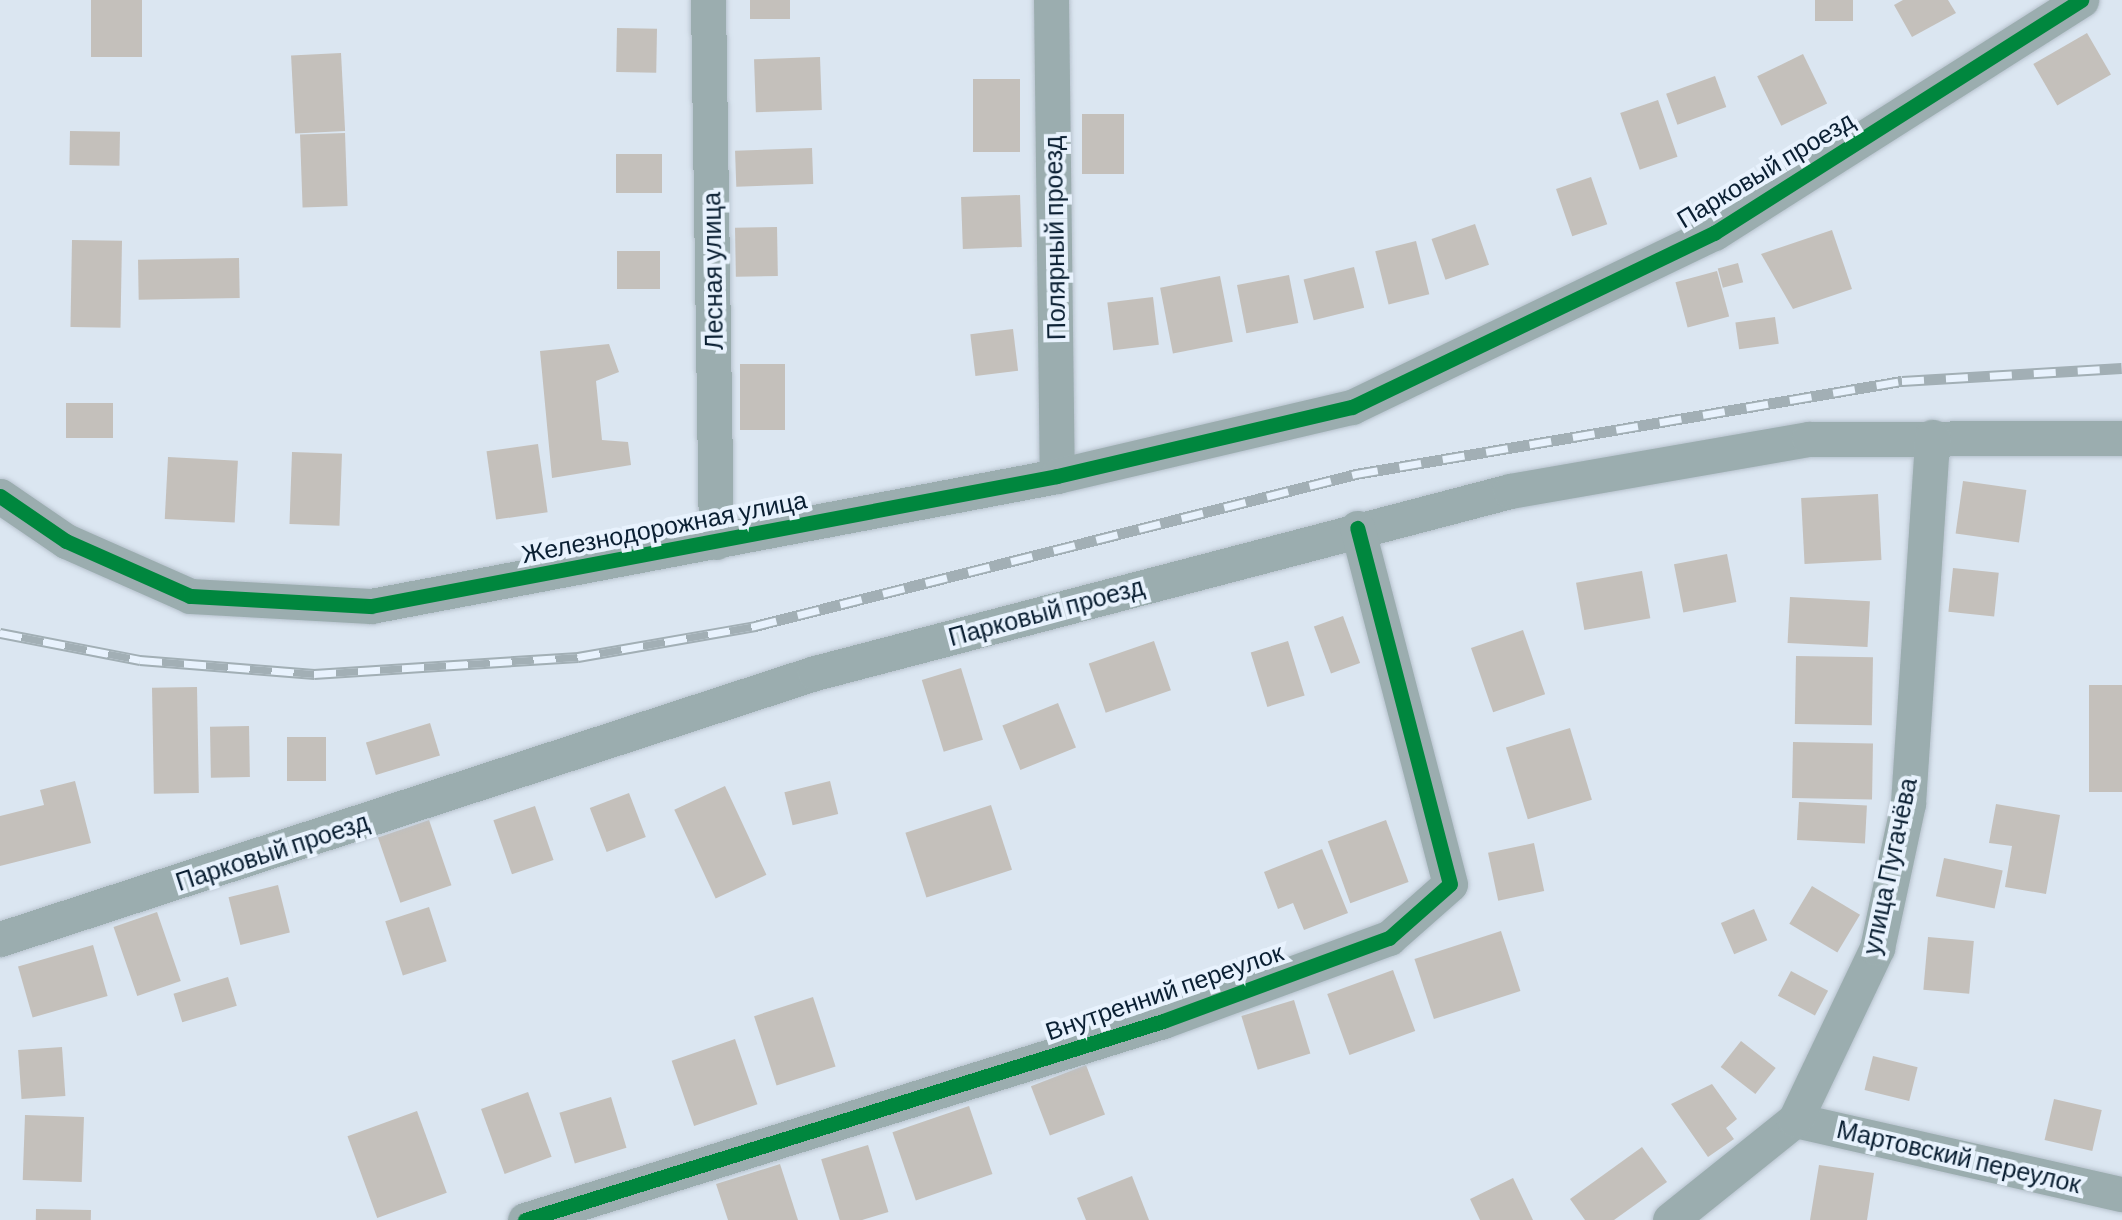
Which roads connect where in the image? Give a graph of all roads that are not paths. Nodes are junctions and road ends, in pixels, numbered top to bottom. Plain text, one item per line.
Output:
1 (708, 0) edge
2 (1051, 0) edge
3 (2081, 0) edge
4 (1352, 407) joint
5 (1932, 437) junction
6 (2122, 438) edge
7 (1057, 476) junction
8 (0, 496) edge
9 (1357, 528) junction
10 (716, 542) junction
11 (0, 939) edge
12 (1795, 1120) junction
13 (2122, 1194) edge
14 (525, 1220) edge
15 (1670, 1220) edge

1 - 10 street, Лесная улица
2 - 7 street, Полярный проезд
3 - 4 street, Парковый проезд
4 - 7 street, Железнодорожная улица
5 - 6 street, Парковый проезд
5 - 9 street, Парковый проезд
5 - 12 street, улица Пугачёва
7 - 10 street, Железнодорожная улица
8 - 10 street, Железнодорожная улица
9 - 11 street, Парковый проезд
9 - 14 street, Внутренний переулок
12 - 13 street, Мартовский переулок
12 - 15 street, улица Пугачёва

